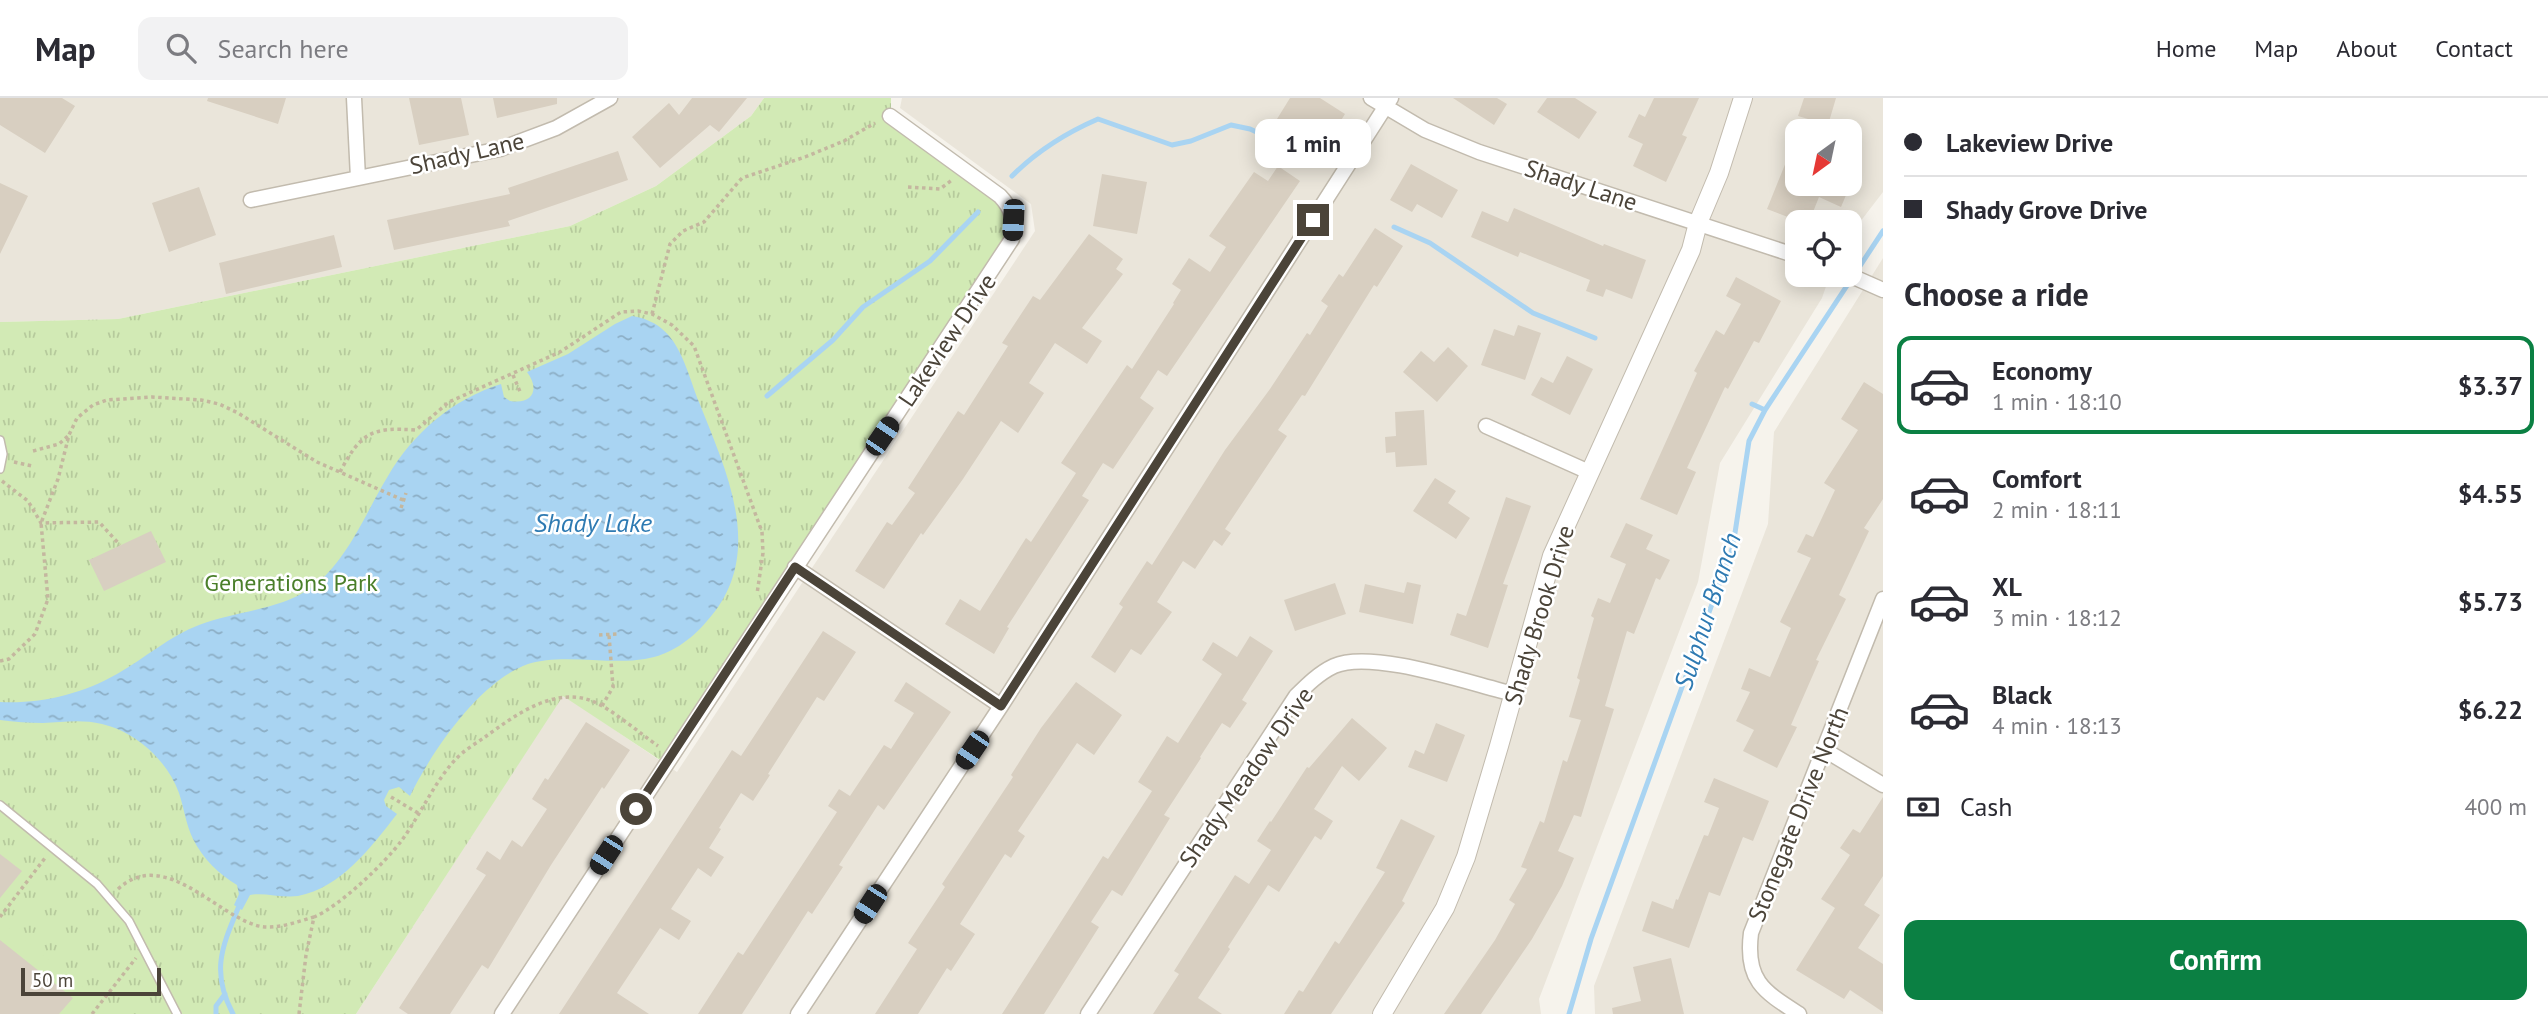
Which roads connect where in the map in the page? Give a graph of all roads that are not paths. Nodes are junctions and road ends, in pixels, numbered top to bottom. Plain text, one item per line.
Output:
1 (354, 98) edge
2 (610, 98) edge
3 (1371, 98) edge
4 (1743, 98) edge
5 (1389, 103) edge
6 (890, 116) road end
7 (358, 178) junction
8 (251, 200) dead end
9 (1698, 223) junction
10 (1785, 252) edge
11 (1862, 281) edge
12 (1882, 289) edge
13 (1486, 426) dead end
14 (0, 440) edge
15 (0, 469) edge
16 (1589, 472) junction
17 (795, 567) junction
18 (1883, 599) edge
19 (1514, 694) junction
20 (1001, 706) junction
21 (1823, 749) junction
22 (1883, 785) edge
23 (0, 805) edge
24 (177, 1014) edge
25 (502, 1014) edge
26 (798, 1014) edge
27 (1088, 1014) edge
28 (1381, 1014) edge
29 (1799, 1014) edge

1 - 7 street
2 - 7 street, Shady Lane
3 - 5 street, Shady Lane
4 - 9 street, Shady Brook Drive
5 - 9 street, Shady Lane
5 - 20 street
6 - 17 street, Lakeview Drive
7 - 8 street, Shady Lane
9 - 10 street, Shady Lane
9 - 16 street, Shady Brook Drive
11 - 12 street
13 - 16 street
14 - 15 lane
16 - 19 street, Shady Brook Drive
17 - 20 street
17 - 25 street, Lakeview Drive
18 - 21 street, Stonegate Drive North
19 - 27 street, Shady Meadow Drive
19 - 28 street, Shady Brook Drive
20 - 26 street
21 - 22 street
21 - 29 street, Stonegate Drive North
23 - 24 lane

